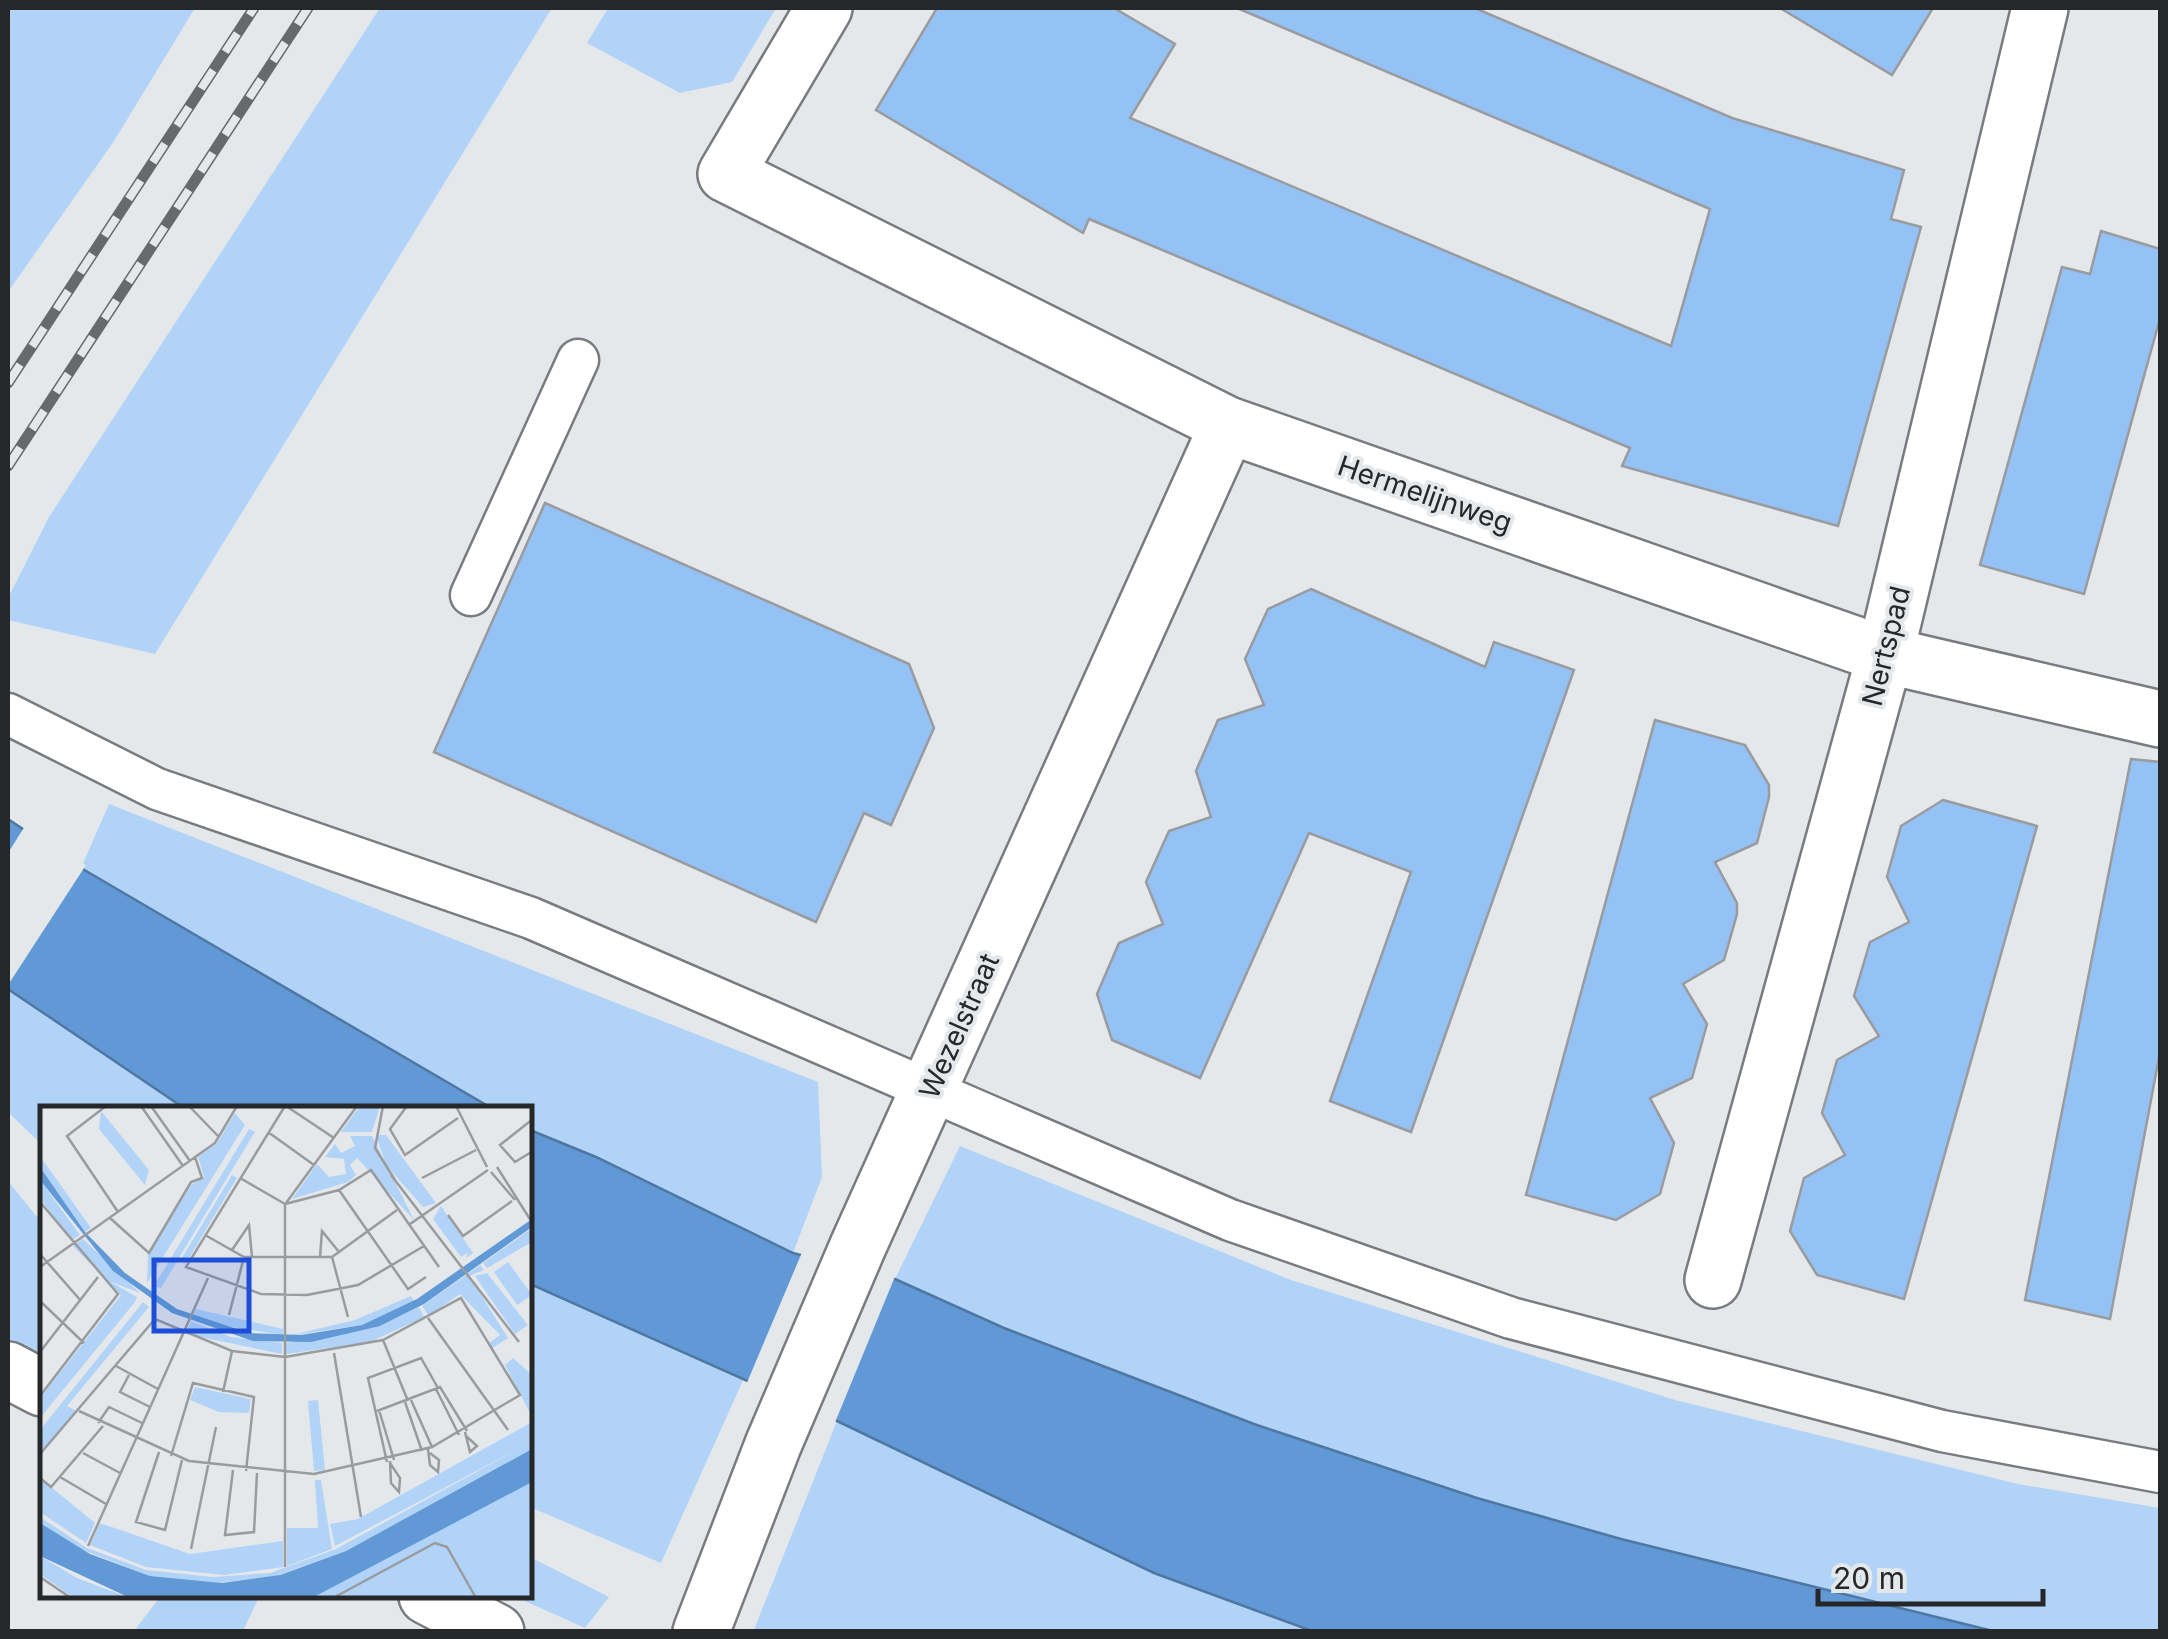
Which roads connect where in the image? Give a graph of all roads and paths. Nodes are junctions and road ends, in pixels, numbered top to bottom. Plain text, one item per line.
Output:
1 (824, 8) edge
2 (2040, 8) edge
3 (578, 360) dead end
4 (1228, 425) junction
5 (470, 595) dead end
6 (1885, 656) junction
7 (8, 714) edge
8 (2160, 720) edge
9 (930, 1089) junction
10 (1713, 1280) dead end
11 (8, 1370) edge
12 (40, 1387) edge
13 (2160, 1472) edge
14 (433, 1599) edge
15 (496, 1632) edge
16 (701, 1632) edge

1 - 4 street, Hermelijnweg
2 - 6 street, Nertspad
3 - 5 lane
4 - 6 street, Hermelijnweg
4 - 9 street, Wezelstraat
6 - 8 street, Hermelijnweg
6 - 10 street, Nertspad
7 - 9 lane
9 - 13 lane
9 - 16 street, Wezelstraat
11 - 12 street
14 - 15 street

